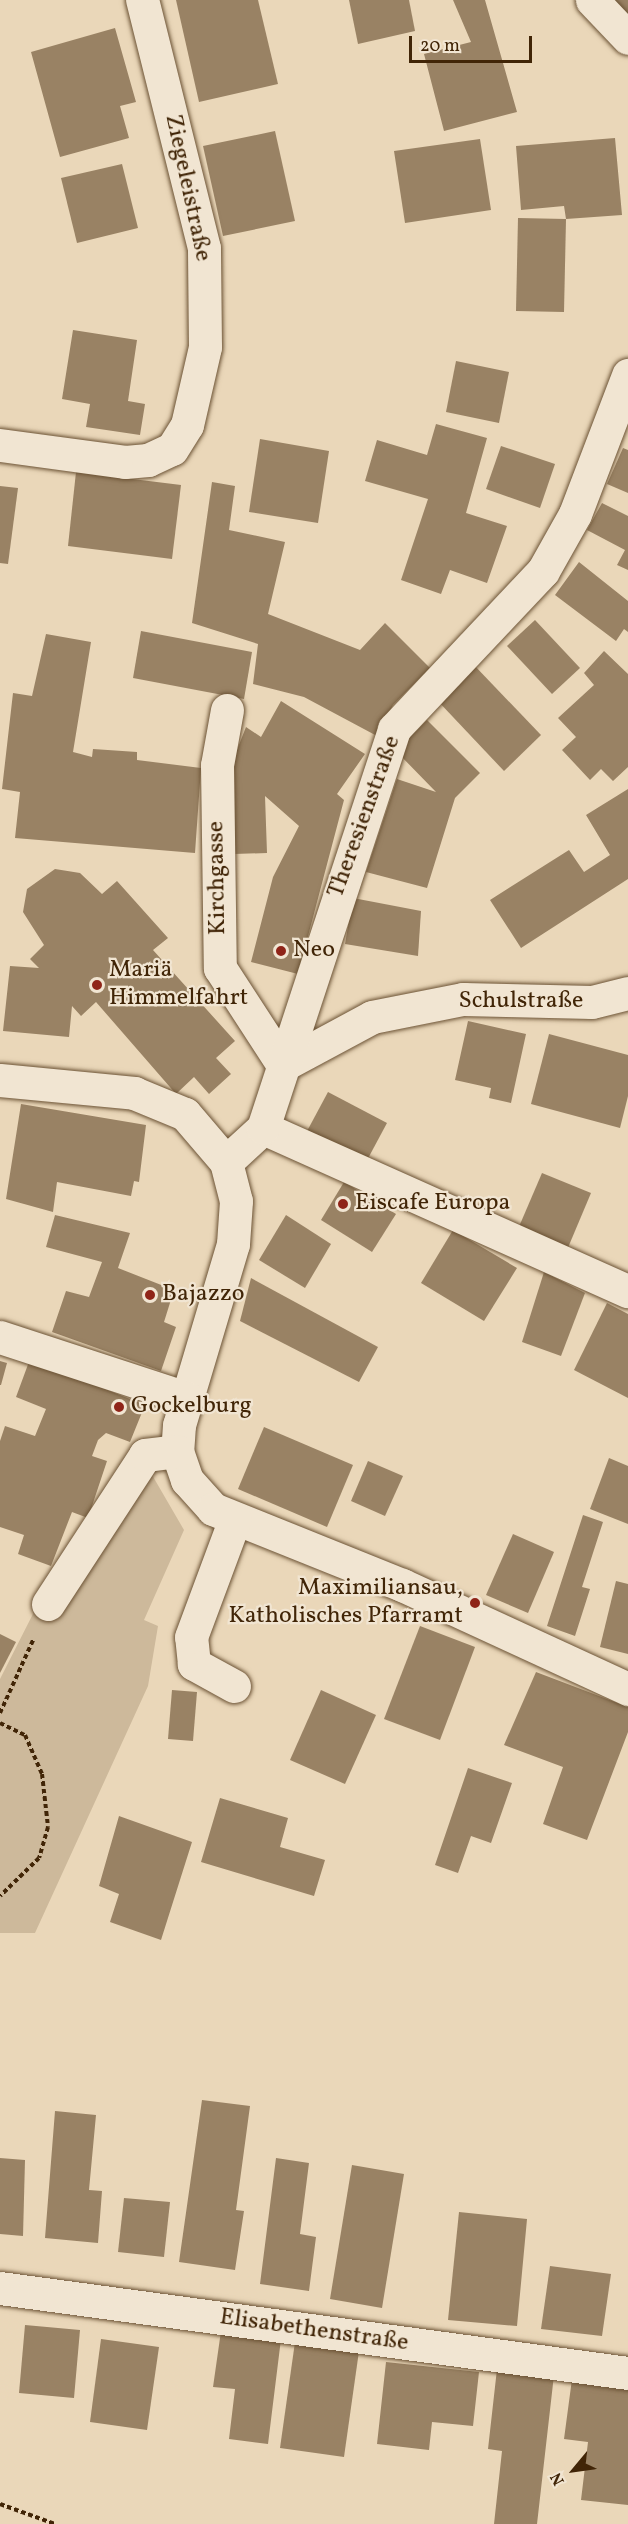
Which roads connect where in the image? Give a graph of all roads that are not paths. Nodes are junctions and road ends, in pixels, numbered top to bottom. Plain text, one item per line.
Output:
1 (142, 0) edge
2 (592, 0) edge
3 (628, 38) edge
4 (628, 375) edge
5 (0, 446) edge
6 (226, 710) dead end
7 (628, 993) edge
8 (283, 1065) junction
9 (0, 1080) edge
10 (263, 1128) junction
11 (226, 1162) junction
12 (628, 1291) edge
13 (0, 1337) edge
14 (187, 1398) junction
15 (177, 1451) junction
16 (236, 1518) junction
17 (48, 1604) road end
18 (234, 1686) dead end
19 (628, 1689) edge
20 (0, 2289) edge
21 (628, 2373) edge

1 - 5 street, Ziegeleistraße
2 - 3 street
4 - 8 street, Theresienstraße
6 - 8 street, Kirchgasse
7 - 8 street, Schulstraße
8 - 10 street, Theresienstraße
9 - 11 street
10 - 11 street, Theresienstraße
10 - 12 street
11 - 14 street
13 - 14 street
14 - 15 street
15 - 16 street
15 - 17 street
16 - 18 street
16 - 19 street
20 - 21 street, Elisabethenstraße

